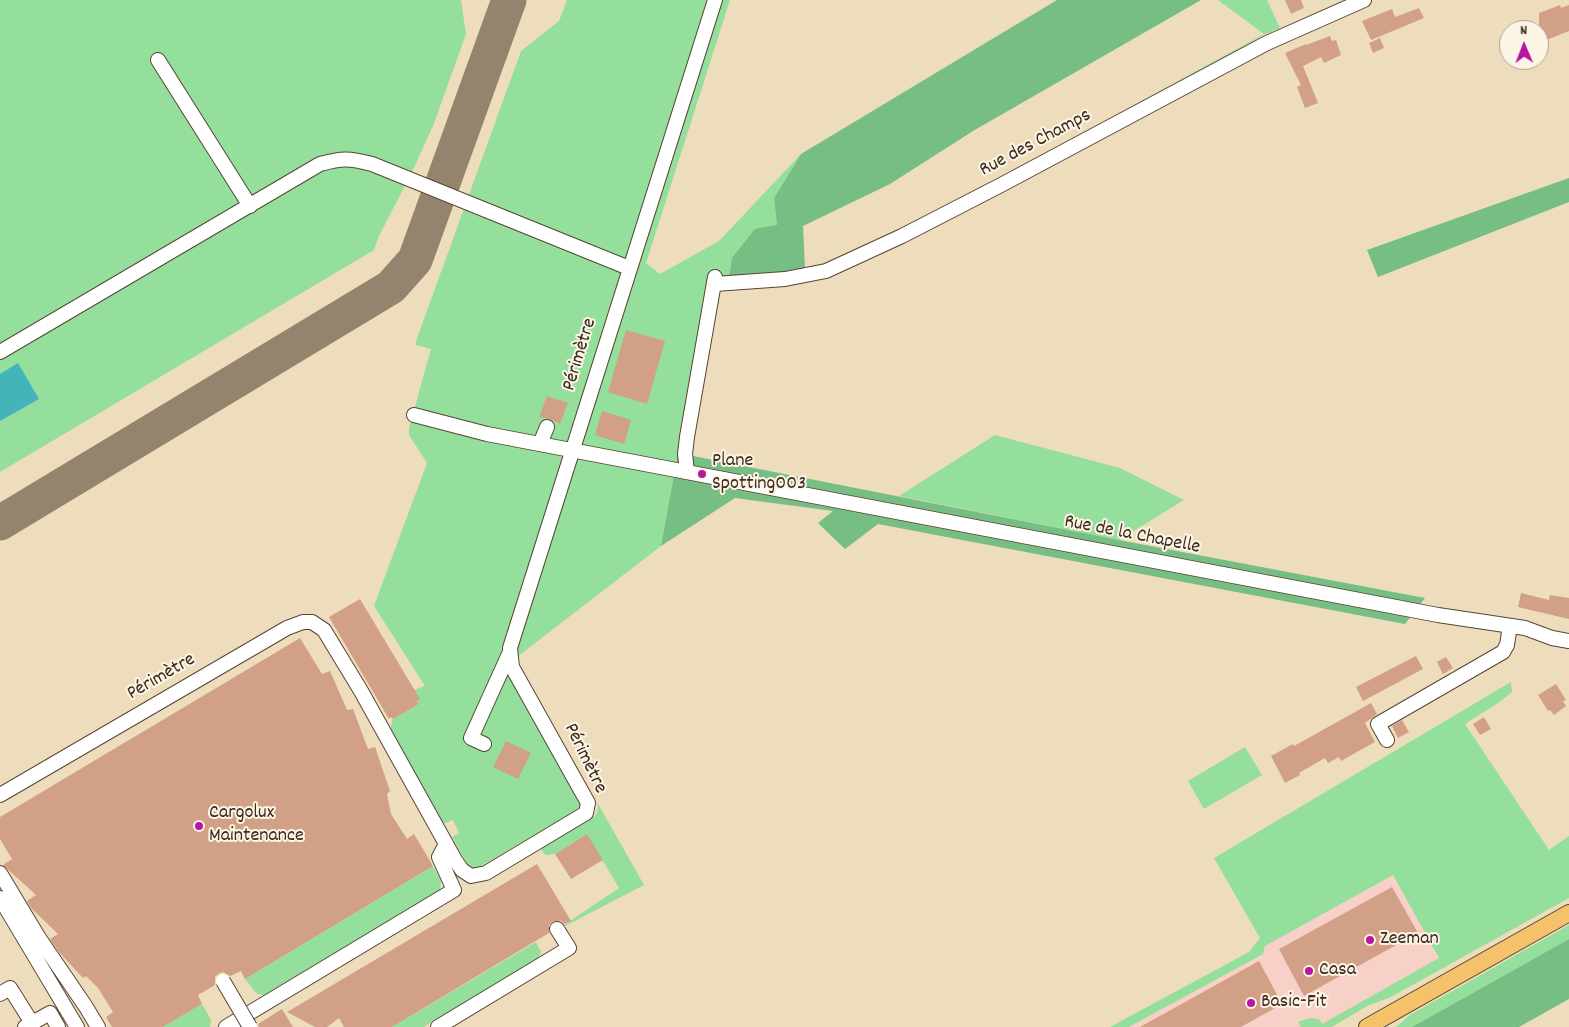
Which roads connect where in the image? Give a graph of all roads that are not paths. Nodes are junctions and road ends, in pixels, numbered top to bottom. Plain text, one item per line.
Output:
1 (715, 0) edge
2 (1364, 0) edge
3 (158, 60) dead end
4 (250, 206) junction
5 (629, 268) junction
6 (0, 352) edge
7 (414, 415) dead end
8 (547, 427) dead end
9 (540, 444) junction
10 (572, 450) junction
11 (687, 472) junction
12 (1510, 626) junction
13 (1569, 641) edge
14 (510, 654) junction
15 (1387, 740) dead end
16 (484, 744) dead end
17 (0, 795) edge
18 (446, 844) junction
19 (0, 873) edge
20 (0, 898) edge
21 (1569, 914) edge
22 (557, 929) dead end
23 (223, 981) dead end
24 (0, 994) edge
25 (28, 1025) edge
26 (58, 1027) edge
27 (77, 1027) edge
28 (98, 1027) edge
29 (226, 1027) edge
30 (250, 1027) edge
31 (438, 1027) edge
32 (1367, 1027) edge

1 - 5 street, Périmètre
2 - 11 street, Rue des Champs
3 - 4 street
4 - 5 street
4 - 6 street
5 - 10 street, Périmètre
7 - 9 street, Rue de la Chapelle
8 - 9 street
9 - 10 street, Rue de la Chapelle
10 - 11 street, Rue de la Chapelle
10 - 14 street, Périmètre
11 - 12 street, Rue de la Chapelle
12 - 13 street, Rue de la Chapelle
12 - 15 street
14 - 16 street
14 - 18 street, Périmètre
17 - 18 street, Périmètre
18 - 29 street
19 - 28 street
20 - 27 street
21 - 32 main road
22 - 31 street
23 - 30 street, bridge
24 - 25 street
25 - 26 street

